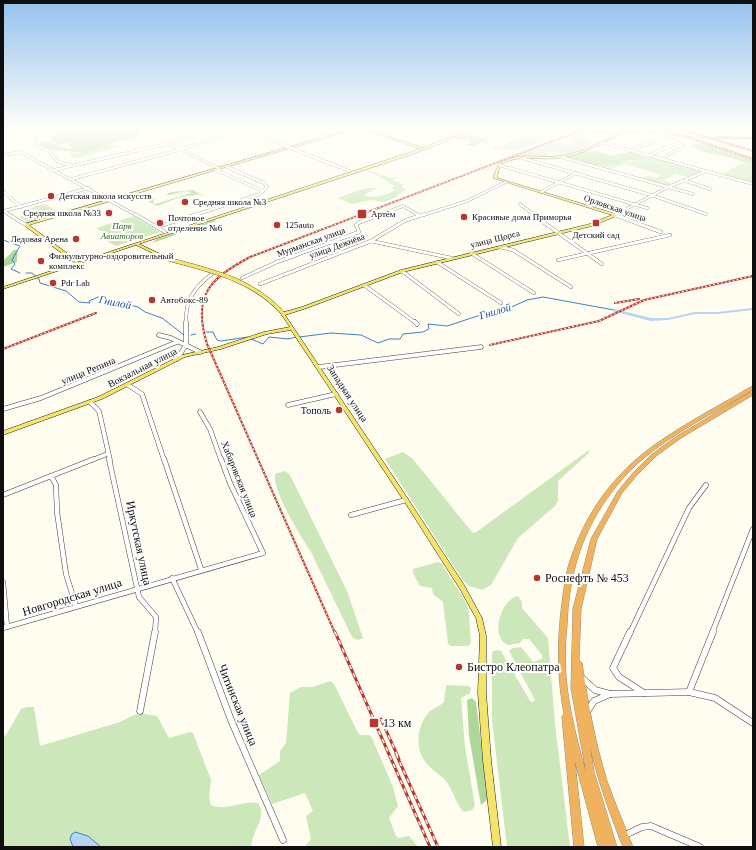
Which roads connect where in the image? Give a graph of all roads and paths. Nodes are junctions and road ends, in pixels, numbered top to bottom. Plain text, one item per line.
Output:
1 (50, 168) edge
2 (64, 168) edge
3 (114, 168) edge
4 (215, 168) edge
5 (225, 168) edge
6 (229, 168) edge
7 (340, 168) edge
8 (360, 168) edge
9 (366, 168) edge
10 (498, 168) edge
11 (505, 168) edge
12 (557, 168) edge
13 (597, 168) edge
14 (694, 168) edge
15 (218, 169) junction
16 (54, 170) junction
17 (349, 171) junction
18 (706, 171) junction
19 (576, 173) junction
20 (72, 179) junction
21 (682, 180) junction
22 (506, 182) junction
23 (559, 182) junction
24 (753, 184) edge
25 (89, 188) junction
26 (666, 188) junction
27 (710, 189) dead end
28 (3, 191) edge
29 (263, 191) junction
30 (542, 192) junction
31 (694, 194) dead end
32 (651, 195) junction
33 (112, 200) junction
34 (520, 204) dead end
35 (634, 204) junction
36 (21, 206) junction
37 (647, 208) dead end
38 (706, 214) dead end
39 (418, 215) junction
40 (615, 215) junction
41 (26, 225) junction
42 (157, 227) junction
43 (661, 232) dead end
44 (166, 233) junction
45 (556, 233) junction
46 (670, 235) dead end
47 (371, 241) junction
48 (135, 243) junction
49 (497, 247) junction
50 (471, 253) junction
51 (588, 254) junction
52 (451, 258) junction
53 (558, 260) dead end
54 (77, 262) junction
55 (437, 262) junction
56 (602, 264) dead end
57 (402, 271) junction
58 (213, 273) dead end
59 (242, 278) dead end
60 (260, 284) dead end
61 (364, 285) junction
62 (571, 286) dead end
63 (3, 287) edge
64 (534, 293) dead end
65 (501, 303) dead end
66 (282, 312) junction
67 (459, 314) dead end
68 (417, 324) dead end
69 (293, 328) junction
70 (159, 335) dead end
71 (177, 342) junction
72 (186, 346) junction
73 (481, 348) dead end
74 (200, 352) junction
75 (177, 359) junction
76 (319, 367) junction
77 (128, 385) junction
78 (753, 388) edge
79 (336, 394) junction
80 (753, 394) edge
81 (90, 402) junction
82 (288, 405) dead end
83 (3, 409) edge
84 (200, 412) dead end
85 (3, 433) edge
86 (107, 454) junction
87 (50, 476) junction
88 (706, 485) dead end
89 (3, 495) edge
90 (406, 500) junction
91 (351, 515) dead end
92 (753, 529) edge
93 (262, 552) joint
94 (201, 569) junction
95 (172, 578) junction
96 (3, 582) edge
97 (137, 588) junction
98 (76, 606) junction
99 (5, 627) edge
100 (575, 647) junction
101 (580, 675) junction
102 (564, 690) junction
103 (689, 692) junction
104 (644, 693) junction
105 (610, 694) junction
106 (140, 711) dead end
107 (587, 722) junction
108 (753, 723) edge
109 (623, 836) junction
110 (283, 840) dead end
111 (497, 847) edge
112 (579, 847) edge
113 (602, 847) edge
114 (612, 847) edge
115 (628, 847) edge
116 (700, 847) edge

1 - 16 street
2 - 16 street
3 - 20 street
4 - 15 street
5 - 15 main road
6 - 29 street
7 - 17 street
8 - 17 main road
9 - 44 main road
10 - 22 main road, Орловская улица
11 - 23 street
12 - 19 street
13 - 26 street
14 - 18 street
15 - 29 street
15 - 33 main road
16 - 20 street
17 - 44 main road
18 - 21 street, улица Щорса
18 - 24 street
19 - 23 street
19 - 32 street
20 - 25 street
21 - 26 street, улица Щорса
21 - 27 street
22 - 30 main road, Орловская улица
22 - 39 street, улица Дежнёва
23 - 30 street
23 - 35 street
25 - 33 street
25 - 36 street
26 - 31 street
26 - 32 street, улица Щорса
28 - 36 street
29 - 42 street
30 - 40 main road, Орловская улица
32 - 35 street, улица Щорса
32 - 38 street
33 - 41 main road
33 - 42 street
34 - 45 street
35 - 37 street
35 - 40 street, улица Щорса
36 - 41 street
39 - 47 street, улица Дежнёва
39 - 59 street, Мурманская улица
40 - 43 street, Орловская улица
40 - 45 main road, улица Щорса
41 - 54 main road
42 - 44 street
44 - 48 main road
45 - 49 main road, улица Щорса
45 - 51 street
46 - 51 street
47 - 52 street
47 - 60 street, улица Дежнёва
48 - 54 main road
48 - 66 main road, Западная улица, bridge
49 - 50 main road, улица Щорса
49 - 62 street
50 - 52 main road, улица Щорса
50 - 64 street
51 - 53 street
51 - 56 street
52 - 55 main road, улица Щорса
54 - 63 main road
55 - 57 main road, улица Щорса
55 - 65 street
57 - 61 main road, улица Щорса
57 - 67 street
58 - 72 street
61 - 66 main road, улица Щорса
61 - 68 street
66 - 69 main road, Западная улица
69 - 74 main road, Вокзальная улица
69 - 76 main road, Западная улица
70 - 71 street
71 - 72 street
71 - 83 street, улица Репина
72 - 74 street
72 - 75 street
73 - 76 street
74 - 75 main road, Вокзальная улица
75 - 77 main road, Вокзальная улица
76 - 79 main road, Западная улица
77 - 81 main road, Вокзальная улица
77 - 94 street
78 - 102 highway
79 - 82 street
79 - 90 main road, Западная улица
80 - 100 highway
81 - 85 main road, Вокзальная улица
81 - 86 street, Иркутская улица
84 - 93 street, Хабаровская улица
86 - 87 street
86 - 97 street, Иркутская улица
87 - 89 street
87 - 98 street
88 - 104 street
90 - 91 street
90 - 111 main road, Западная улица
92 - 103 street
93 - 94 street, Новгородская улица
94 - 95 street, Новгородская улица
95 - 97 street, Новгородская улица
95 - 110 street, Читинская улица
96 - 99 street
97 - 98 street, Новгородская улица
97 - 106 street, Иркутская улица
98 - 99 street, Новгородская улица
100 - 101 highway
100 - 114 highway
101 - 105 street
101 - 107 highway
102 - 112 highway
102 - 113 highway
103 - 104 street
103 - 108 street
104 - 105 street
105 - 107 street
107 - 109 highway
109 - 115 highway
109 - 116 street

